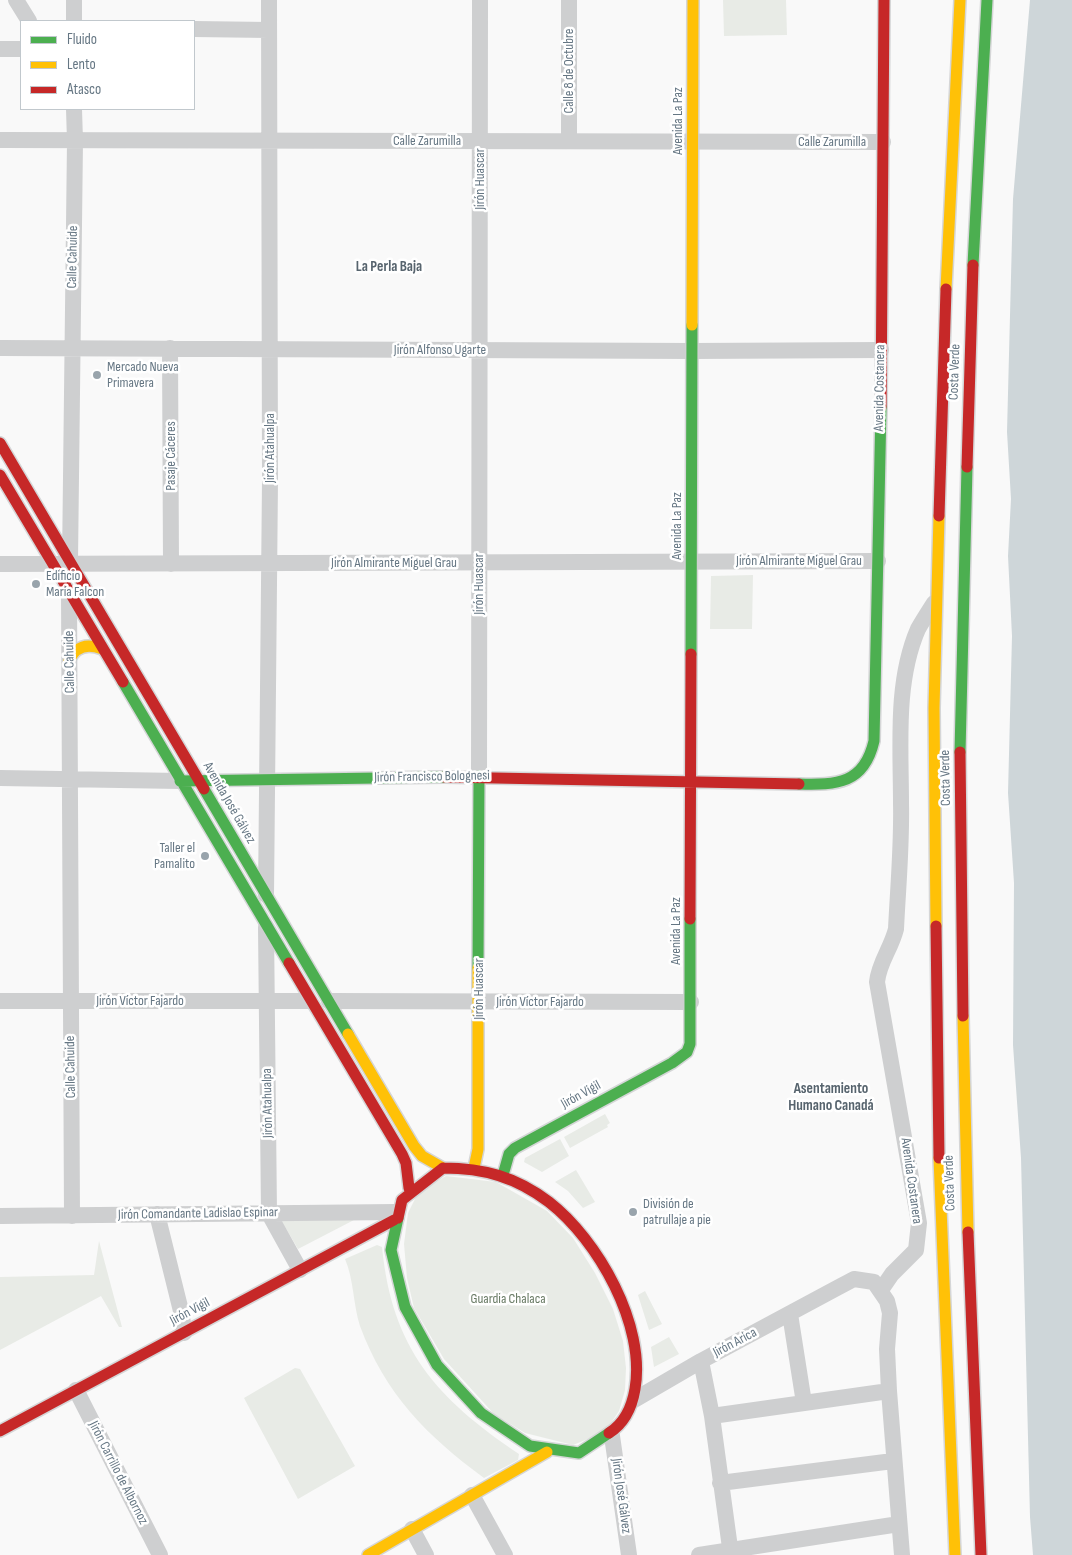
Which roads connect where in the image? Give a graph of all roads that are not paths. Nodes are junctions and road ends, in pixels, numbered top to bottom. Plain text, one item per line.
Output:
1 (16, 0) edge
2 (74, 0) edge
3 (269, 0) edge
4 (480, 0) edge
5 (570, 0) edge
6 (693, 0) edge
7 (884, 0) edge
8 (960, 0) edge
9 (987, 0) edge
10 (28, 20) edge
11 (74, 20) edge
12 (195, 29) edge
13 (268, 30) junction
14 (0, 49) edge
15 (20, 49) edge
16 (74, 110) edge
17 (0, 140) edge
18 (75, 140) junction
19 (270, 141) junction
20 (480, 141) junction
21 (569, 141) junction
22 (693, 142) junction
23 (883, 142) junction
24 (0, 348) edge
25 (170, 348) junction
26 (270, 349) junction
27 (71, 350) junction
28 (480, 350) junction
29 (881, 350) junction
30 (692, 352) junction
31 (0, 443) edge
32 (0, 475) edge
33 (692, 561) junction
34 (878, 561) junction
35 (479, 562) junction
36 (269, 563) junction
37 (0, 564) edge
38 (52, 564) junction
39 (70, 564) junction
40 (171, 564) junction
41 (69, 593) junction
42 (936, 599) junction
43 (102, 649) junction
44 (69, 661) junction
45 (860, 772) joint
46 (479, 776) junction
47 (0, 778) edge
48 (72, 778) junction
49 (200, 780) junction
50 (267, 780) junction
51 (180, 781) junction
52 (691, 781) junction
53 (266, 897) junction
54 (266, 927) junction
55 (0, 1000) edge
56 (70, 1000) junction
57 (266, 1001) junction
58 (309, 1001) junction
59 (330, 1001) junction
60 (691, 1002) junction
61 (478, 1003) junction
62 (687, 1052) joint
63 (443, 1168) junction
64 (474, 1168) junction
65 (503, 1175) junction
66 (409, 1188) junction
67 (157, 1214) junction
68 (269, 1214) junction
69 (0, 1216) edge
70 (72, 1216) junction
71 (395, 1216) junction
72 (300, 1270) junction
73 (881, 1290) junction
74 (790, 1314) junction
75 (184, 1333) junction
76 (701, 1361) junction
77 (76, 1390) junction
78 (889, 1391) junction
79 (634, 1400) junction
80 (804, 1403) junction
81 (712, 1416) junction
82 (0, 1431) edge
83 (612, 1436) junction
84 (547, 1452) junction
85 (893, 1461) junction
86 (720, 1484) junction
87 (472, 1495) junction
88 (899, 1524) junction
89 (412, 1529) junction
90 (793, 1548) edge
91 (731, 1553) edge
92 (160, 1555) edge
93 (368, 1555) edge
94 (426, 1555) edge
95 (505, 1555) edge
96 (629, 1555) edge
97 (699, 1555) edge
98 (902, 1555) edge
99 (955, 1555) edge
100 (981, 1555) edge

1 - 10 street
2 - 11 street
3 - 13 street, Jirón Atahualpa
4 - 20 street, Jirón Huascar
5 - 21 street, Calle 8 de Octubre
6 - 22 main road, Avenida La Paz
7 - 23 main road, Avenida Costanera
8 - 42 main road, Costa Verde
9 - 100 main road, Costa Verde
12 - 13 street
13 - 19 street, Jirón Atahualpa
14 - 15 street
16 - 18 street, Calle Cahuide
17 - 18 street, Calle Zarumilla
18 - 19 street, Calle Zarumilla
18 - 27 street, Calle Cahuide
19 - 20 street, Calle Zarumilla
19 - 26 street, Jirón Atahualpa
20 - 21 street, Calle Zarumilla
20 - 28 street, Jirón Huascar
21 - 22 street, Calle Zarumilla
22 - 23 street, Calle Zarumilla
22 - 30 main road, Avenida La Paz
23 - 29 main road, Avenida Costanera
24 - 27 street, Jirón Alfonso Ugarte
25 - 26 street, Jirón Alfonso Ugarte
25 - 27 street, Jirón Alfonso Ugarte
25 - 40 street, Pasaje Cáceres
26 - 28 street, Jirón Alfonso Ugarte
26 - 36 street, Jirón Atahualpa
27 - 39 street, Calle Cahuide
28 - 30 street, Jirón Alfonso Ugarte
28 - 35 street, Jirón Huascar
29 - 30 street, Jirón Alfonso Ugarte
29 - 34 main road, Avenida Costanera
30 - 33 main road, Avenida La Paz
31 - 39 main road, Avenida José Gálvez
32 - 38 main road
33 - 34 street, Jirón Almirante Miguel Grau
33 - 35 street, Jirón Almirante Miguel Grau
33 - 52 main road, Avenida La Paz
34 - 45 main road, Avenida Costanera
35 - 36 street, Jirón Almirante Miguel Grau
35 - 46 street, Jirón Huascar
36 - 40 street, Jirón Almirante Miguel Grau
36 - 50 street, Jirón Atahualpa
37 - 38 street, Jirón Almirante Miguel Grau
38 - 39 street, Jirón Almirante Miguel Grau
38 - 41 main road
39 - 40 street, Jirón Almirante Miguel Grau
39 - 41 street, Calle Cahuide
39 - 49 main road, Avenida José Gálvez
41 - 43 main road
41 - 44 street, Calle Cahuide
42 - 73 street, Avenida Costanera
42 - 99 main road, Costa Verde
43 - 44 main road
43 - 51 main road
44 - 48 street, Calle Cahuide
45 - 52 main road, Jirón Francisco Bolognesi
46 - 50 main road, Jirón Francisco Bolognesi
46 - 52 main road, Jirón Francisco Bolognesi
46 - 61 main road, Jirón Huascar
47 - 48 street, Jirón Francisco Bolognesi
48 - 51 street, Jirón Francisco Bolognesi
48 - 56 street, Calle Cahuide
49 - 50 main road, Jirón Francisco Bolognesi
49 - 51 main road, Jirón Francisco Bolognesi
49 - 53 main road, Avenida José Gálvez
50 - 53 street, Jirón Atahualpa
51 - 54 main road
52 - 60 main road, Avenida La Paz
53 - 59 main road, Avenida José Gálvez
54 - 57 street, Jirón Atahualpa
54 - 58 main road
55 - 56 street, Jirón Víctor Fajardo
56 - 57 street, Jirón Víctor Fajardo
56 - 70 street, Calle Cahuide
57 - 58 street, Jirón Víctor Fajardo
57 - 68 street, Jirón Atahualpa
58 - 66 main road
59 - 61 street, Jirón Víctor Fajardo
59 - 63 main road, Avenida José Gálvez
60 - 61 street, Jirón Víctor Fajardo
60 - 62 main road, Avenida La Paz
61 - 64 main road, Jirón Huascar
62 - 65 main road, Jirón Vigil
63 - 64 main road
63 - 66 main road
64 - 65 main road
65 - 79 main road
66 - 71 main road
67 - 68 street, Jirón Comandante Ladislao Espinar
67 - 70 street, Jirón Comandante Ladislao Espinar
67 - 75 street
68 - 71 street, Jirón Comandante Ladislao Espinar
68 - 72 street, Jirón Atahualpa
69 - 70 street, Jirón Comandante Ladislao Espinar
71 - 72 main road, Jirón Vigil
71 - 84 main road
72 - 75 main road, Jirón Vigil
73 - 74 street, Jirón Arica
73 - 78 street
74 - 76 street, Jirón Arica
74 - 80 street
75 - 77 main road, Jirón Vigil
76 - 79 street, Jirón Arica
76 - 81 street
77 - 82 main road, Jirón Vigil
77 - 92 street, Jirón Carrillo de Albornoz
78 - 80 street
78 - 85 street
79 - 83 main road
80 - 81 street
81 - 86 street
83 - 84 main road
83 - 96 street, Jirón José Gálvez
84 - 87 main road
85 - 86 street
85 - 88 street
86 - 91 street
87 - 89 main road
87 - 95 street
88 - 90 street
88 - 98 street
89 - 93 main road
89 - 94 street
90 - 91 street
91 - 97 street

